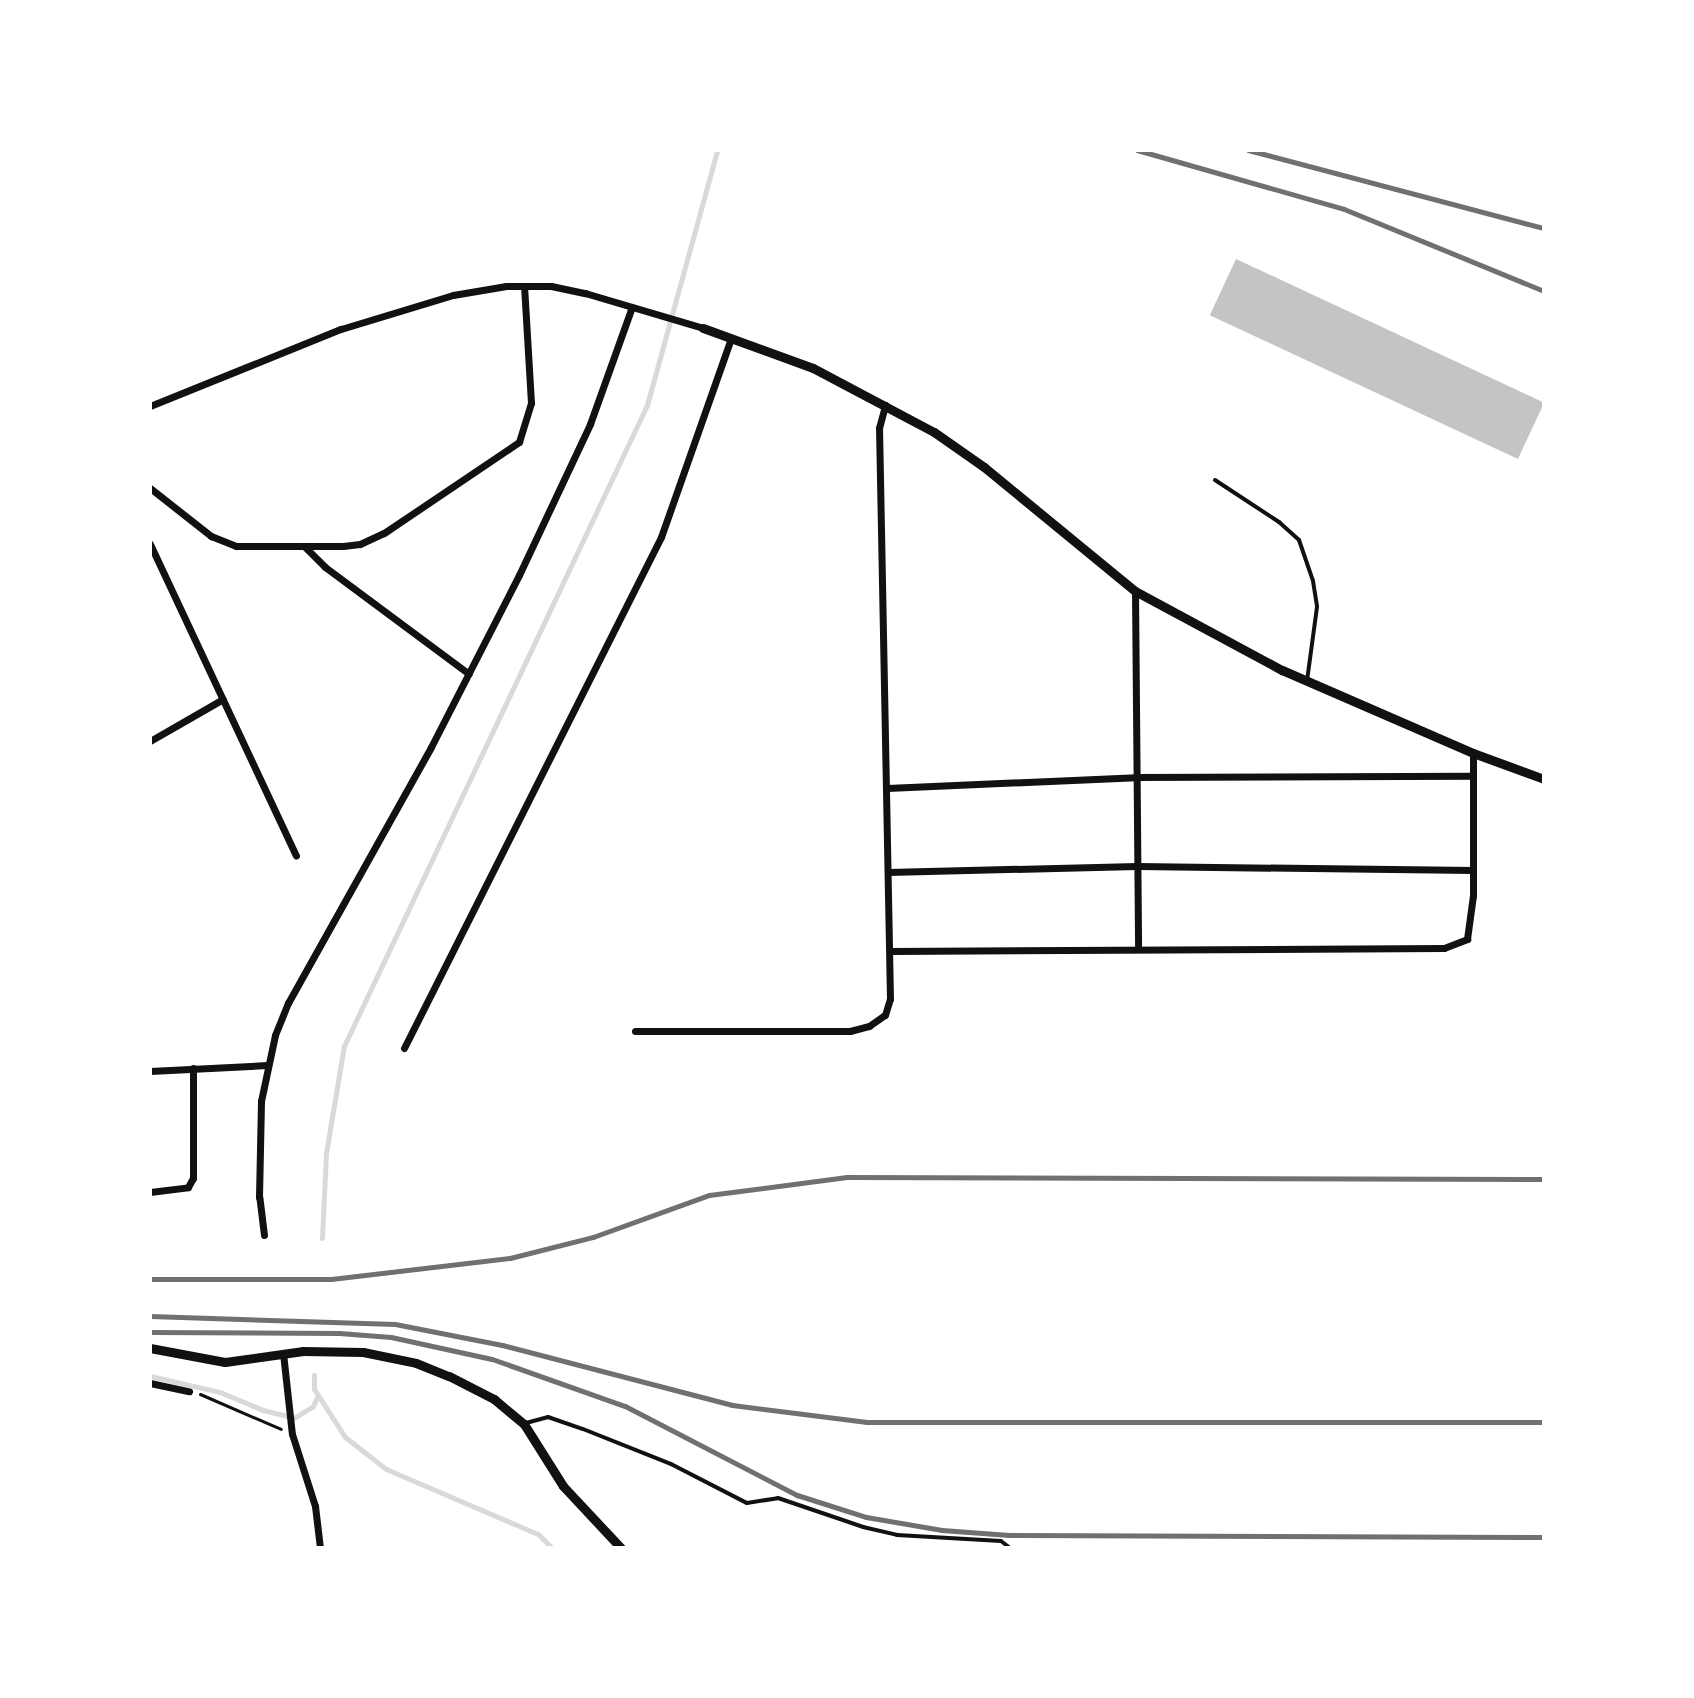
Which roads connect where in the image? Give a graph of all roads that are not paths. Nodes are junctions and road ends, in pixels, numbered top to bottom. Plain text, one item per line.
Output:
1 (524, 286) junction
2 (632, 307) junction
3 (703, 328) joint
4 (731, 338) junction
5 (885, 405) junction
6 (150, 406) edge
7 (1215, 480) dead end
8 (150, 488) edge
9 (150, 544) edge
10 (305, 547) junction
11 (1135, 591) junction
12 (469, 674) junction
13 (1307, 683) junction
14 (223, 699) junction
15 (150, 741) edge
16 (1473, 753) junction
17 (1473, 776) junction
18 (1136, 777) junction
19 (1544, 779) edge
20 (887, 788) junction
21 (296, 855) dead end
22 (1137, 866) junction
23 (1473, 870) junction
24 (888, 872) junction
25 (1138, 949) junction
26 (890, 951) junction
27 (635, 1031) dead end
28 (404, 1048) dead end
29 (267, 1065) junction
30 (193, 1068) junction
31 (150, 1071) edge
32 (150, 1192) edge
33 (264, 1235) dead end
34 (150, 1348) edge
35 (283, 1353) junction
36 (150, 1383) edge
37 (189, 1391) road end
38 (524, 1424) junction
39 (320, 1548) edge
40 (621, 1548) edge
41 (1010, 1548) edge

1 - 2 street
1 - 6 street
1 - 10 street
2 - 3 street
2 - 12 street
3 - 4 street
4 - 5 street
4 - 28 street
5 - 11 street
5 - 20 street
7 - 13 lane
8 - 10 street
9 - 14 street
10 - 12 street
11 - 13 street
11 - 18 street
12 - 29 street
13 - 16 street
14 - 15 street
14 - 21 street
16 - 17 street
16 - 19 street
17 - 18 street
17 - 23 street
18 - 20 street
18 - 22 street
20 - 24 street
22 - 23 street
22 - 24 street
22 - 25 street
23 - 25 street
24 - 26 street
25 - 26 street
26 - 27 street
29 - 30 street
29 - 33 street
30 - 31 street
30 - 32 street
34 - 35 street
35 - 38 street
35 - 39 street
36 - 37 street
38 - 40 street
38 - 41 lane

